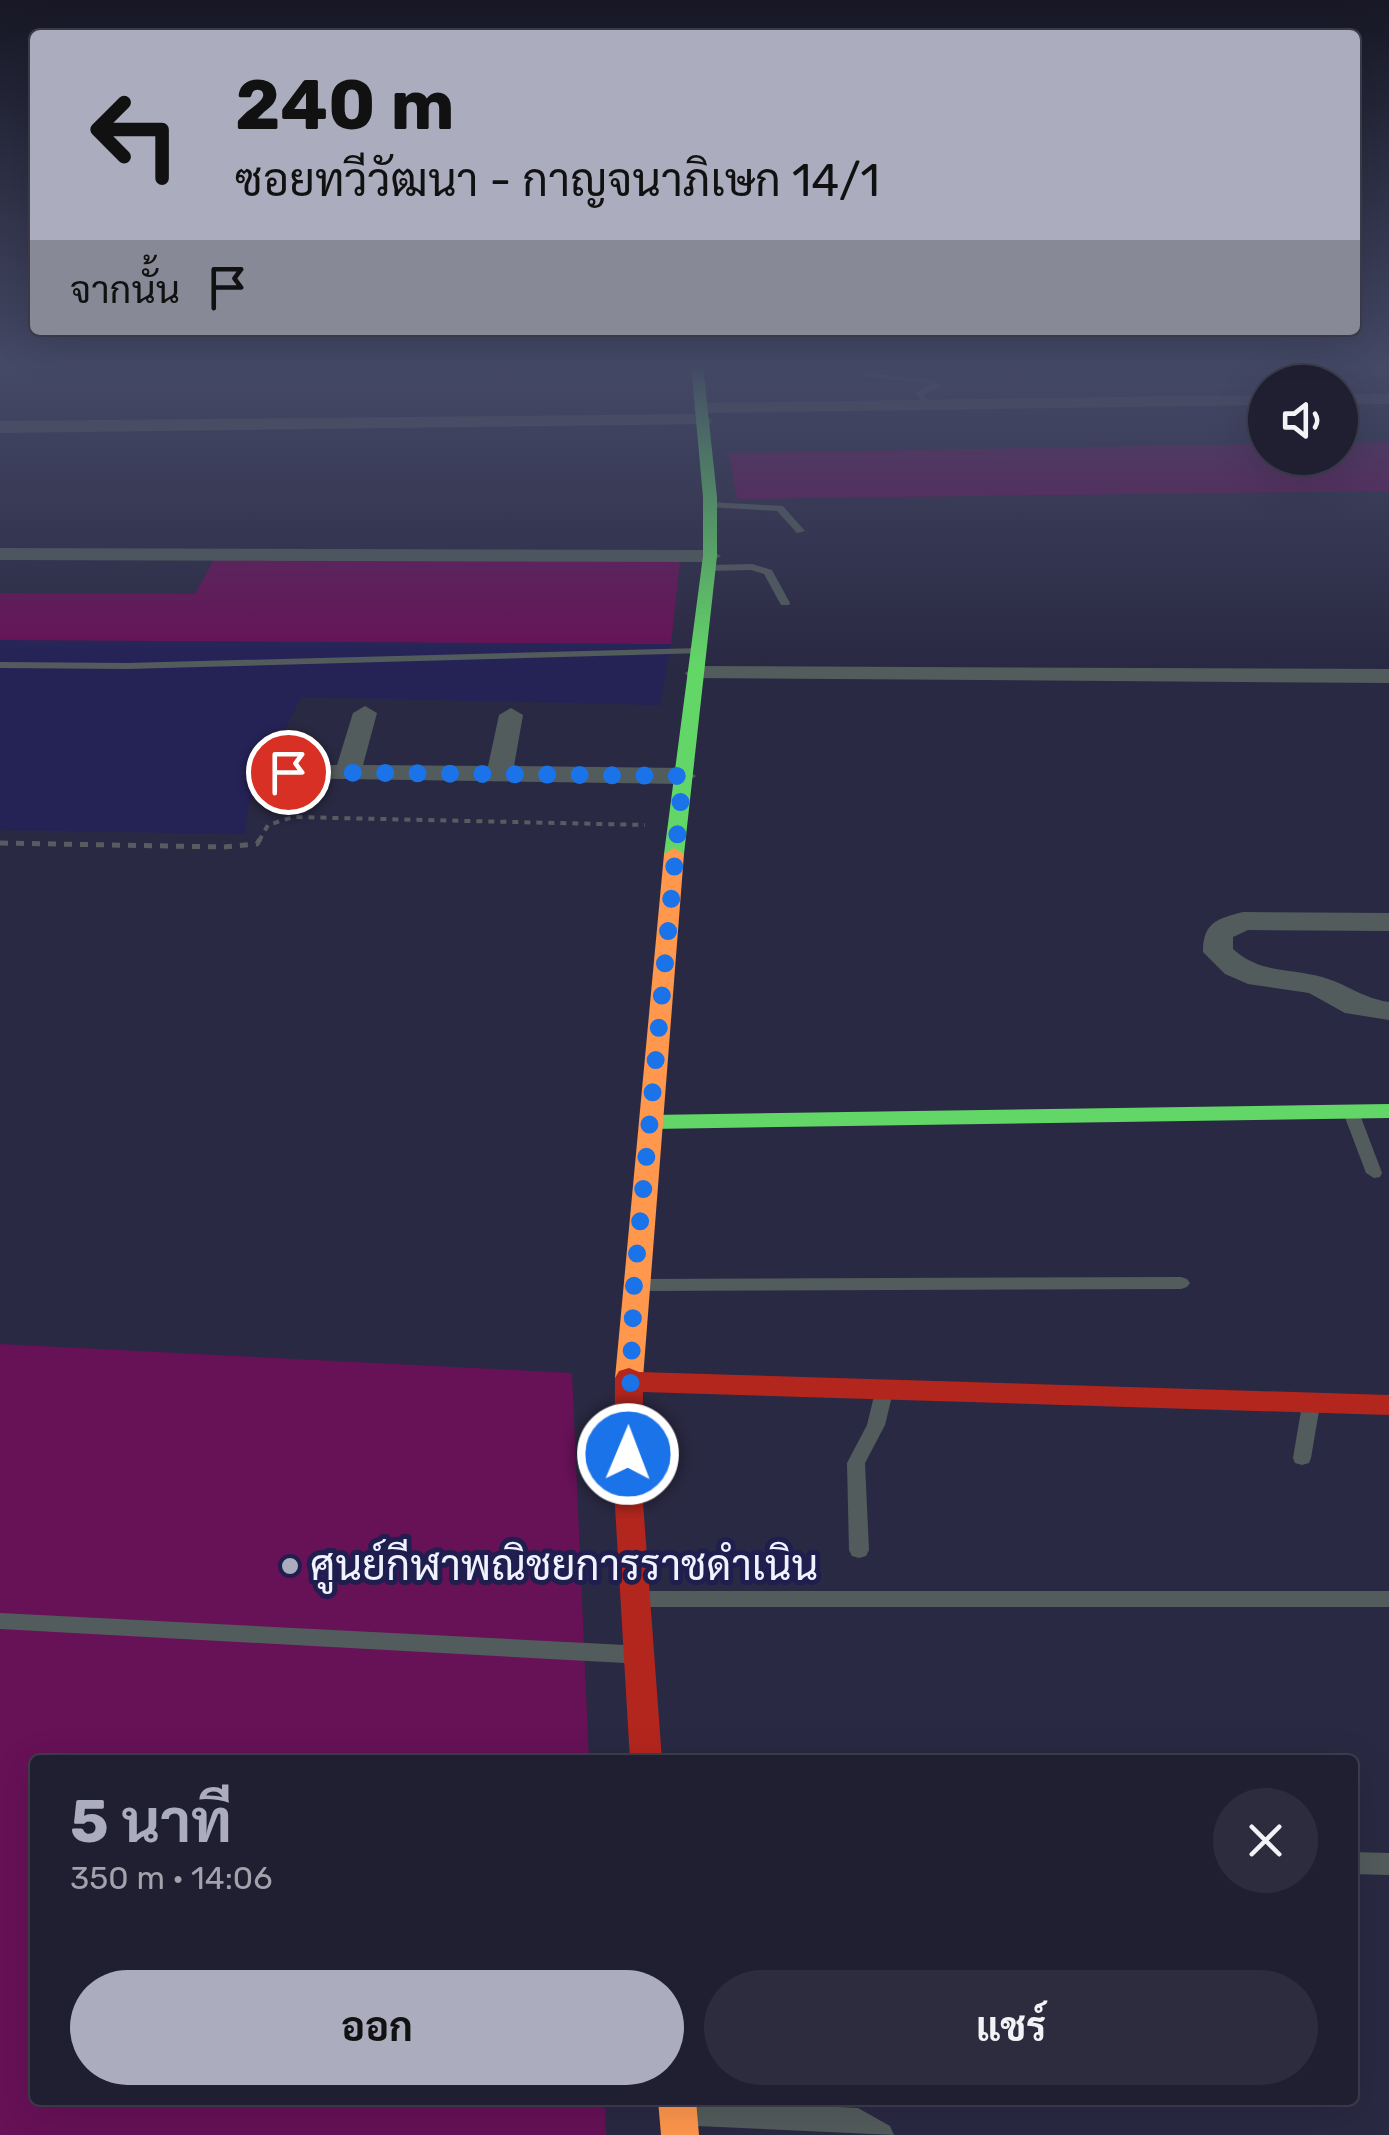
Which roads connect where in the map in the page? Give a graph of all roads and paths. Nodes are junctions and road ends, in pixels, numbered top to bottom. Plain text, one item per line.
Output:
1 (706, 465) edge
2 (710, 505) junction
3 (800, 531) dead end
4 (0, 554) edge
5 (709, 562) junction
6 (785, 604) dead end
7 (698, 662) junction
8 (0, 665) edge
9 (1389, 676) edge
10 (365, 713) dead end
11 (512, 716) dead end
12 (288, 772) dead end
13 (348, 773) junction
14 (500, 774) junction
15 (683, 776) junction
16 (676, 826) junction
17 (0, 843) edge
18 (1389, 922) edge
19 (1389, 1011) edge
20 (1351, 1112) junction
21 (1389, 1112) edge
22 (651, 1122) junction
23 (1374, 1172) dead end
24 (1180, 1283) dead end
25 (634, 1285) junction
26 (629, 1382) junction
27 (884, 1392) junction
28 (1311, 1405) junction
29 (1389, 1405) edge
30 (1302, 1458) dead end
31 (859, 1550) dead end
32 (634, 1599) junction
33 (1389, 1600) edge
34 (0, 1621) edge
35 (636, 1654) junction
36 (646, 1755) edge
37 (1358, 1863) edge
38 (1389, 1864) edge
39 (679, 2116) edge
40 (880, 2135) edge

1 - 2 street
2 - 3 lane
2 - 5 street
4 - 5 street
5 - 6 lane
5 - 7 street
7 - 8 lane
7 - 9 street
7 - 15 street
10 - 13 street
11 - 14 street
12 - 13 street
13 - 14 street
14 - 15 street
15 - 16 street
16 - 17 path
16 - 22 street
18 - 19 street
20 - 21 street
20 - 22 street
20 - 23 lane
22 - 25 street
24 - 25 lane
25 - 26 street
26 - 27 street
26 - 32 street
27 - 28 street
27 - 31 lane
28 - 29 street
28 - 30 lane
32 - 33 lane
32 - 35 street
34 - 35 lane
35 - 36 street
37 - 38 lane
39 - 40 lane

